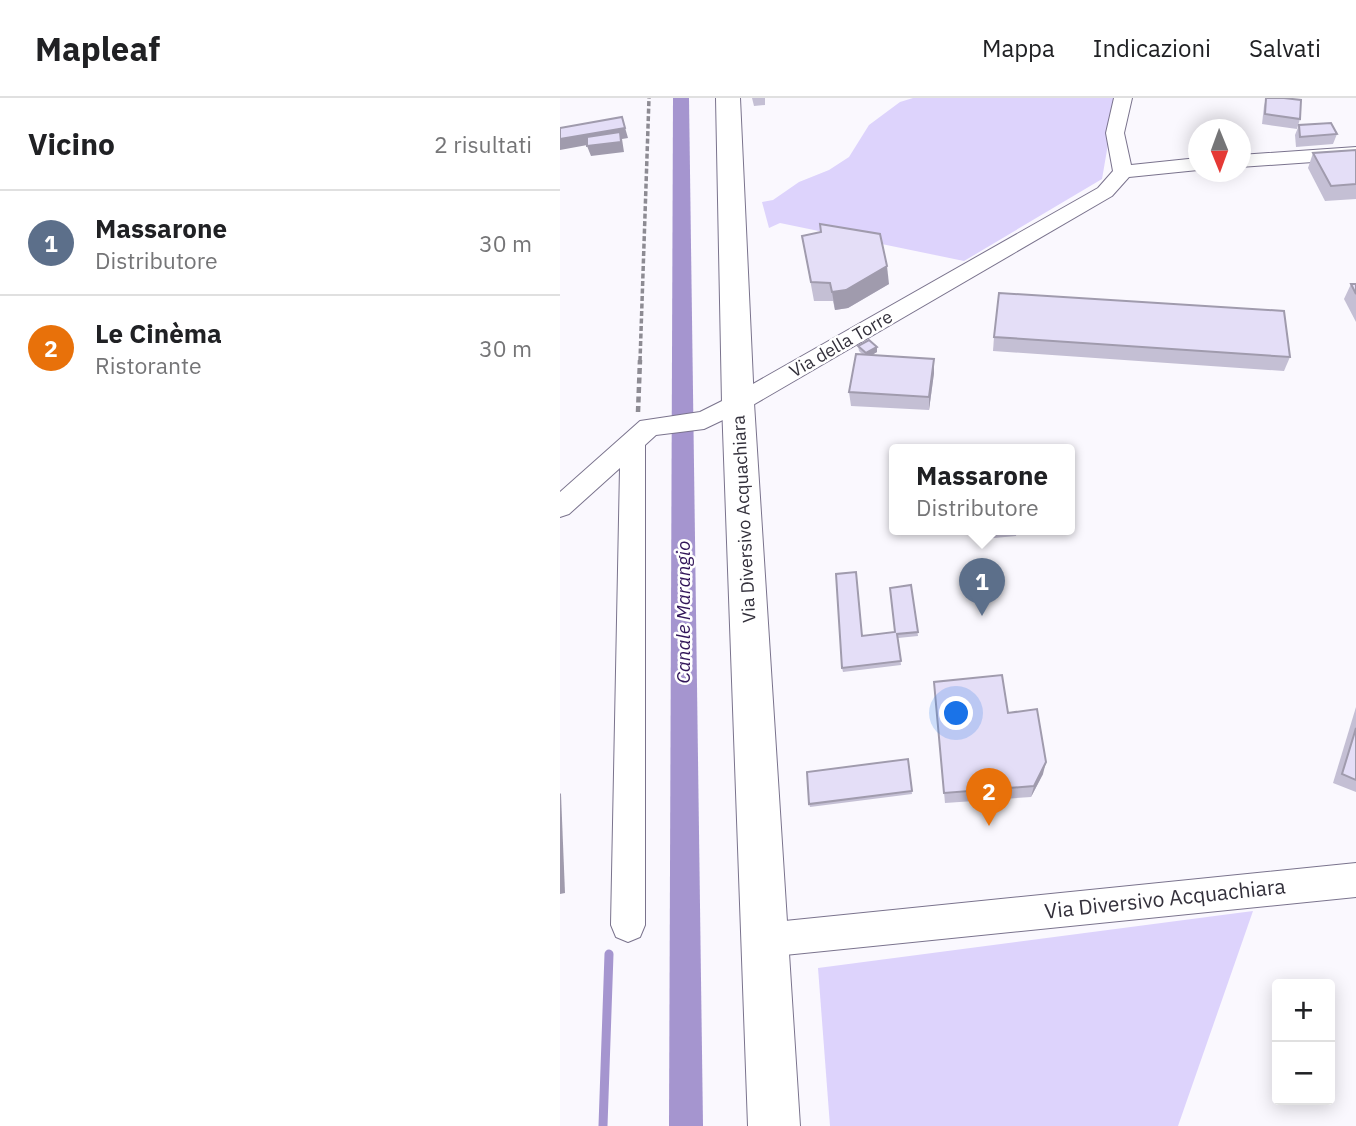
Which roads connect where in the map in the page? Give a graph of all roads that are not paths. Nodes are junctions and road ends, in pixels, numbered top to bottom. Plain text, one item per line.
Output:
1 (728, 98) edge
2 (1123, 98) edge
3 (1356, 153) edge
4 (1251, 160) edge
5 (1188, 165) edge
6 (1123, 172) junction
7 (721, 412) junction
8 (641, 435) junction
9 (560, 507) edge
10 (1356, 880) edge
11 (628, 925) dead end
12 (765, 940) junction
13 (774, 1126) edge

1 - 7 main road, Via Diversivo Acquachiara
2 - 6 street
3 - 4 street
5 - 6 street
6 - 7 street, Via della Torre
7 - 8 street, Via della Torre
7 - 12 main road, Via Diversivo Acquachiara
8 - 9 street
8 - 11 street
10 - 12 street, Via Diversivo Acquachiara
12 - 13 main road, Via Diversivo Acquachiara

